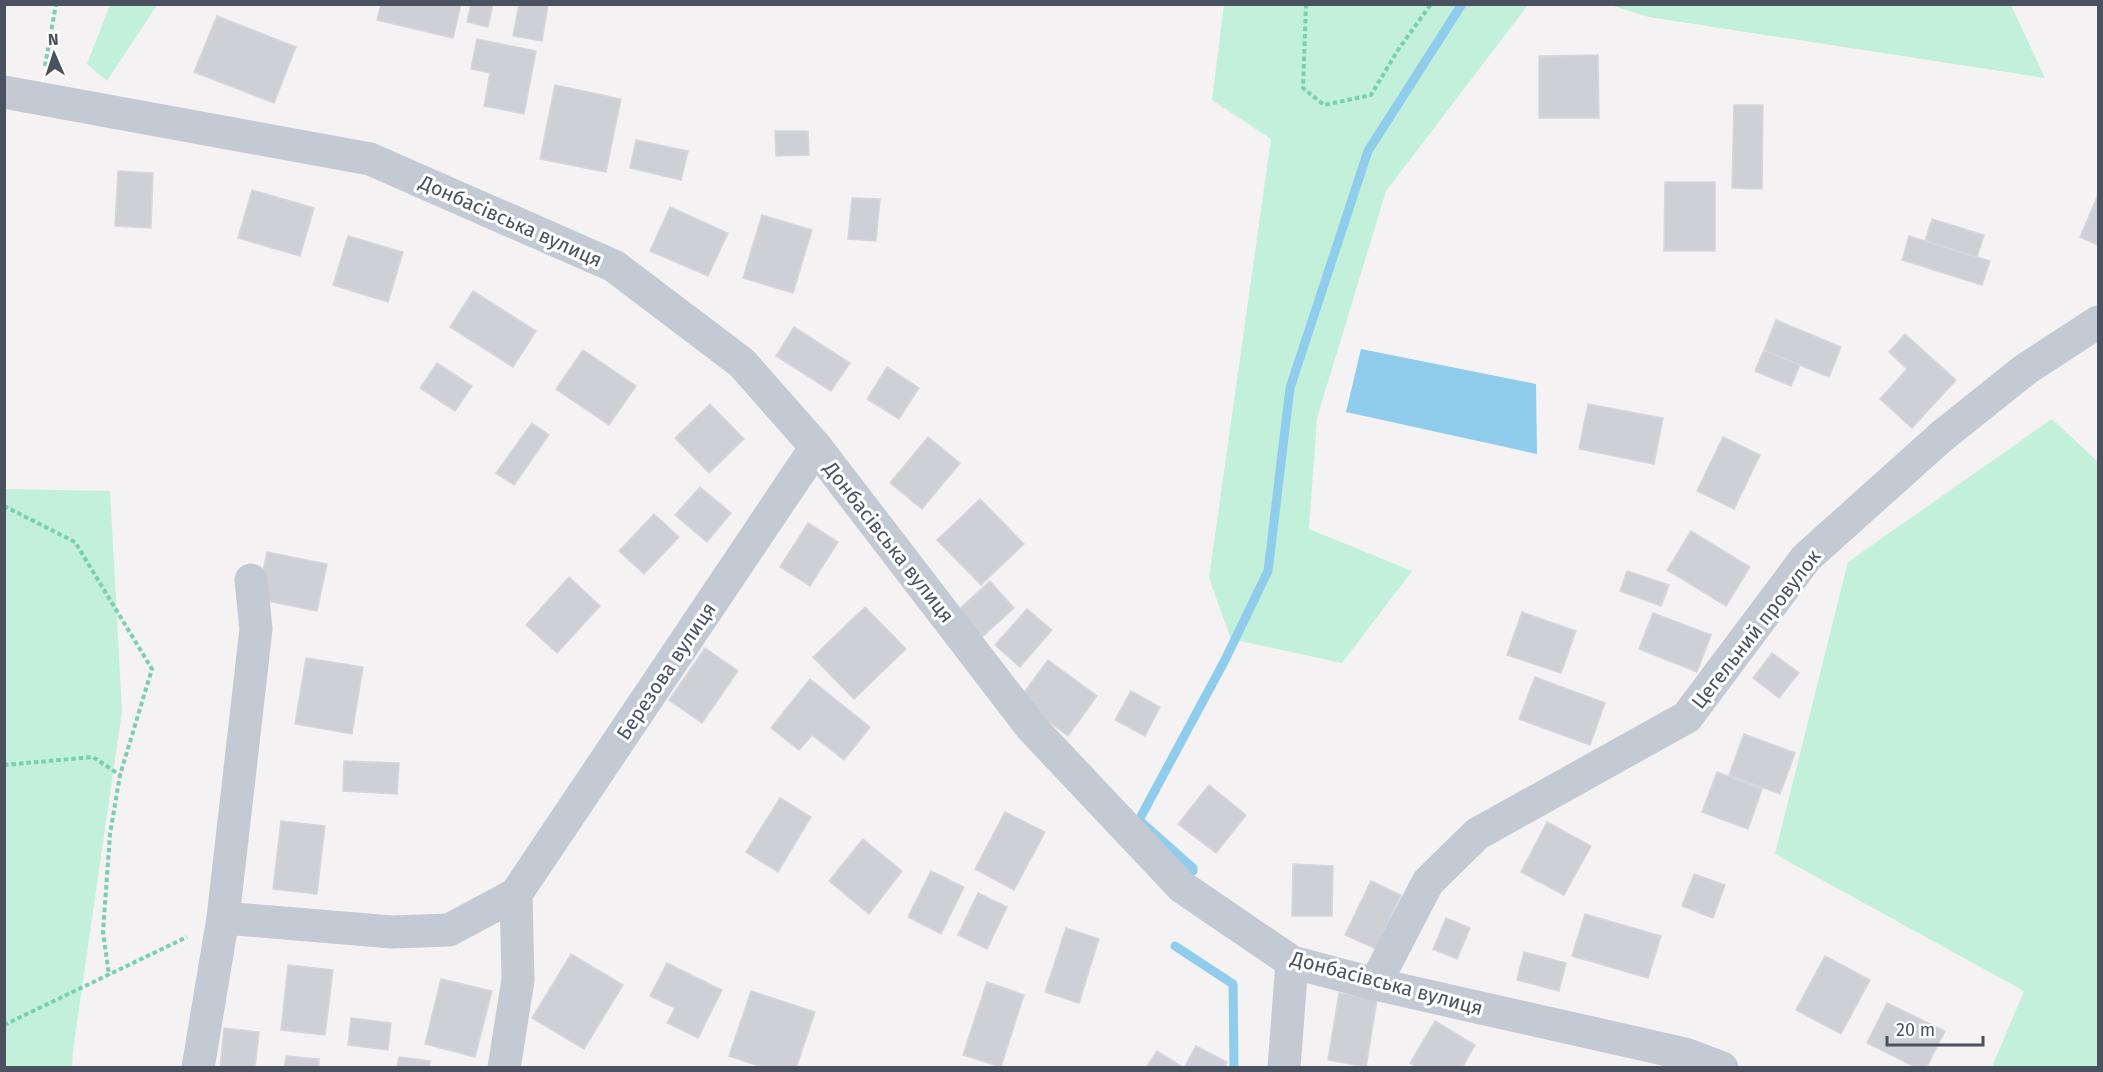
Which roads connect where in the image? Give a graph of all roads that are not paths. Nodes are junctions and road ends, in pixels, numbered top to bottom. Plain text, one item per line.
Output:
1 (4, 92) edge
2 (2098, 322) edge
3 (816, 447) junction
4 (251, 580) dead end
5 (516, 894) junction
6 (223, 918) junction
7 (1292, 962) junction
8 (1375, 984) junction
9 (198, 1068) edge
10 (504, 1068) edge
11 (1284, 1068) edge
12 (1722, 1068) edge

1 - 3 street, Донбасівська вулиця
2 - 8 street, Цегельний провулок
3 - 5 street, Березова вулиця
3 - 7 street, Донбасівська вулиця
4 - 6 street
5 - 6 street, Березова вулиця
5 - 10 street
6 - 9 street
7 - 8 street, Донбасівська вулиця
7 - 11 street
8 - 12 street, Донбасівська вулиця

